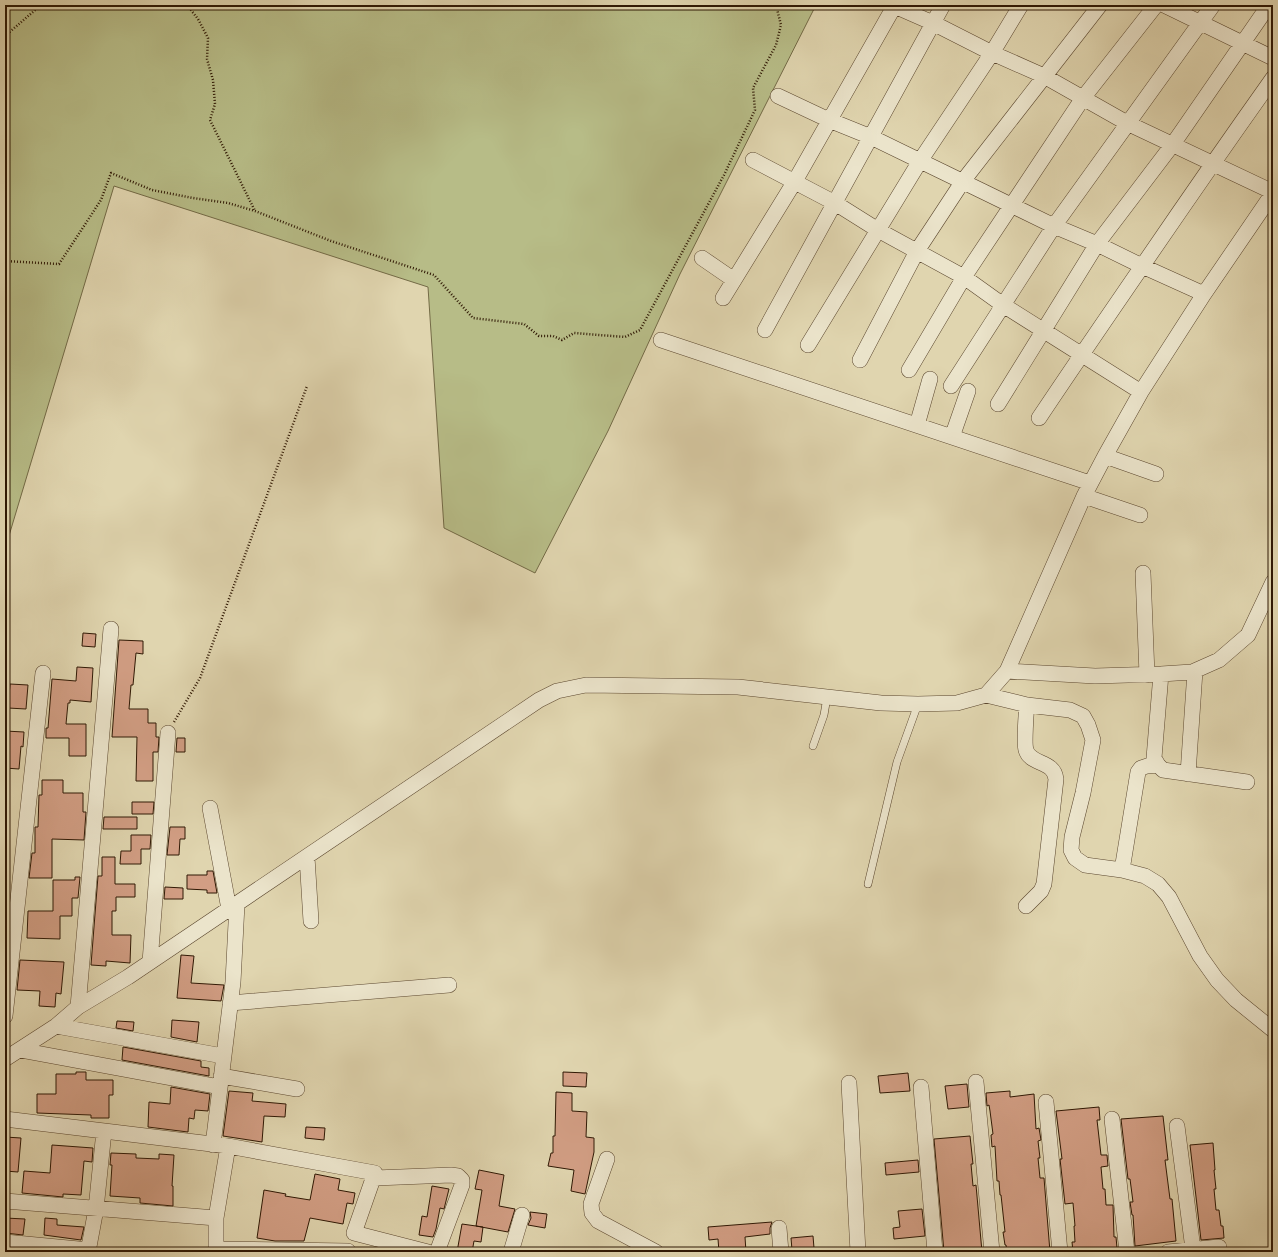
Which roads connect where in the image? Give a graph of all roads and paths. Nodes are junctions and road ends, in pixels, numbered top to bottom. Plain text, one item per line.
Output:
1 (41, 5) edge
2 (187, 5) edge
3 (776, 5) edge
4 (894, 5) edge
5 (943, 5) edge
6 (1021, 5) edge
7 (1100, 5) edge
8 (1156, 5) edge
9 (1164, 5) edge
10 (1213, 5) edge
11 (1269, 5) edge
12 (934, 23) junction
13 (1201, 23) junction
14 (5, 36) edge
15 (1242, 44) junction
16 (992, 53) junction
17 (1273, 58) edge
18 (1044, 76) junction
19 (1273, 78) edge
20 (778, 96) dead end
21 (1083, 98) junction
22 (829, 120) junction
23 (1127, 123) junction
24 (871, 137) junction
25 (1173, 144) junction
26 (753, 160) dead end
27 (920, 160) junction
28 (1212, 163) junction
29 (795, 181) junction
30 (963, 181) junction
31 (1273, 192) edge
32 (835, 203) junction
33 (1011, 205) junction
34 (255, 211) junction
35 (1054, 226) junction
36 (878, 230) junction
37 (1098, 244) junction
38 (917, 251) junction
39 (702, 258) dead end
40 (5, 261) edge
41 (1142, 266) junction
42 (964, 277) junction
43 (734, 280) junction
44 (1204, 294) junction
45 (723, 298) dead end
46 (1003, 305) junction
47 (765, 330) dead end
48 (1044, 330) junction
49 (661, 340) dead end
50 (808, 345) dead end
51 (1081, 354) junction
52 (860, 360) dead end
53 (908, 370) dead end
54 (930, 379) dead end
55 (306, 386) dead end
56 (951, 386) dead end
57 (968, 391) dead end
58 (1141, 392) junction
59 (998, 404) dead end
60 (1039, 418) dead end
61 (916, 425) junction
62 (952, 437) junction
63 (1105, 456) junction
64 (1156, 474) dead end
65 (1087, 490) junction
66 (1140, 515) dead end
67 (1143, 573) dead end
68 (1273, 582) edge
69 (111, 629) dead end
70 (1007, 671) junction
71 (1195, 671) junction
72 (43, 672) dead end
73 (1154, 675) junction
74 (986, 695) junction
75 (827, 697) junction
76 (918, 704) junction
77 (1027, 705) junction
78 (168, 733) joint
79 (812, 746) dead end
80 (1158, 765) junction
81 (1188, 774) junction
82 (1247, 782) dead end
83 (210, 808) dead end
84 (307, 857) junction
85 (1122, 870) junction
86 (868, 884) dead end
87 (233, 906) junction
88 (1026, 906) dead end
89 (311, 921) dead end
90 (150, 962) junction
91 (449, 985) dead end
92 (230, 1003) junction
93 (78, 1007) junction
94 (5, 1016) edge
95 (56, 1026) junction
96 (1273, 1030) edge
97 (20, 1050) junction
98 (223, 1056) junction
99 (5, 1059) edge
100 (220, 1081) junction
101 (976, 1082) dead end
102 (849, 1083) dead end
103 (921, 1087) dead end
104 (297, 1089) dead end
105 (1046, 1102) dead end
106 (5, 1118) edge
107 (1112, 1119) dead end
108 (1177, 1126) dead end
109 (104, 1131) junction
110 (213, 1145) junction
111 (228, 1146) junction
112 (606, 1159) dead end
113 (374, 1178) junction
114 (5, 1201) edge
115 (96, 1209) junction
116 (522, 1215) dead end
117 (216, 1218) junction
118 (779, 1228) dead end
119 (354, 1233) junction
120 (5, 1242) edge
121 (1219, 1247) dead end
122 (1193, 1249) junction
123 (216, 1250) edge
124 (88, 1251) edge
125 (348, 1252) edge
126 (428, 1252) edge
127 (437, 1252) edge
128 (511, 1252) edge
129 (656, 1252) edge
130 (782, 1252) edge
131 (858, 1252) edge
132 (935, 1252) edge
133 (992, 1252) edge
134 (1060, 1252) edge
135 (1127, 1252) edge
136 (1168, 1252) edge

1 - 14 path
2 - 34 path
3 - 34 path
4 - 12 street
4 - 22 street
5 - 12 street
6 - 16 street
7 - 18 street
8 - 21 street
9 - 13 street
10 - 13 street
11 - 15 street
12 - 16 street
12 - 24 street
13 - 15 street
13 - 23 street
15 - 17 street
15 - 25 street
16 - 18 street
16 - 27 street
18 - 21 street
18 - 30 street
19 - 28 street
20 - 22 street
21 - 23 street
21 - 33 street
22 - 24 street
22 - 29 street
23 - 25 street
23 - 35 street
24 - 27 street
24 - 32 street
25 - 28 street
25 - 37 street
26 - 29 street
27 - 30 street
27 - 36 street
28 - 31 street
28 - 41 street
29 - 32 street
29 - 43 street
30 - 33 street
30 - 38 street
31 - 44 street
32 - 36 street
32 - 47 street
33 - 35 street
33 - 42 street
34 - 40 path
35 - 37 street
35 - 46 street
36 - 38 street
36 - 50 street
37 - 41 street
37 - 48 street
38 - 42 street
38 - 52 street
39 - 43 street
41 - 44 street
41 - 51 street
42 - 46 street
42 - 53 street
43 - 45 street
44 - 58 street
46 - 48 street
46 - 56 street
48 - 51 street
48 - 59 street
49 - 61 street
51 - 58 street
51 - 60 street
54 - 61 street
55 - 78 path
57 - 62 street
58 - 63 street
61 - 62 street
62 - 65 street
63 - 64 street
63 - 65 street
65 - 66 street
65 - 70 street
67 - 73 street
68 - 71 street
69 - 93 street
70 - 73 street
70 - 74 street
71 - 73 street
71 - 81 street
72 - 94 street
73 - 80 street
74 - 76 street
74 - 77 street
75 - 76 street
75 - 79 lane
75 - 84 street
76 - 86 lane
77 - 85 street
77 - 88 street
78 - 90 street
80 - 81 street
80 - 85 street
81 - 82 street
83 - 87 street
84 - 87 street
84 - 89 street
85 - 96 street
87 - 90 street
87 - 92 street
90 - 93 street
91 - 92 street
92 - 98 street
93 - 95 street
95 - 97 street
95 - 98 street
97 - 99 street
97 - 100 street
98 - 100 street
100 - 104 street
100 - 110 street
101 - 133 street
102 - 131 street
103 - 132 street
105 - 134 street
106 - 109 street
107 - 135 street
108 - 122 street
109 - 110 street
109 - 115 street
110 - 111 street
111 - 113 street
111 - 117 street
112 - 129 street
113 - 119 street
113 - 127 street
114 - 115 street
115 - 117 street
115 - 124 street
116 - 128 street
117 - 123 street
118 - 130 street
119 - 125 street
119 - 126 street
120 - 124 street
121 - 122 street
122 - 136 street
123 - 125 street

